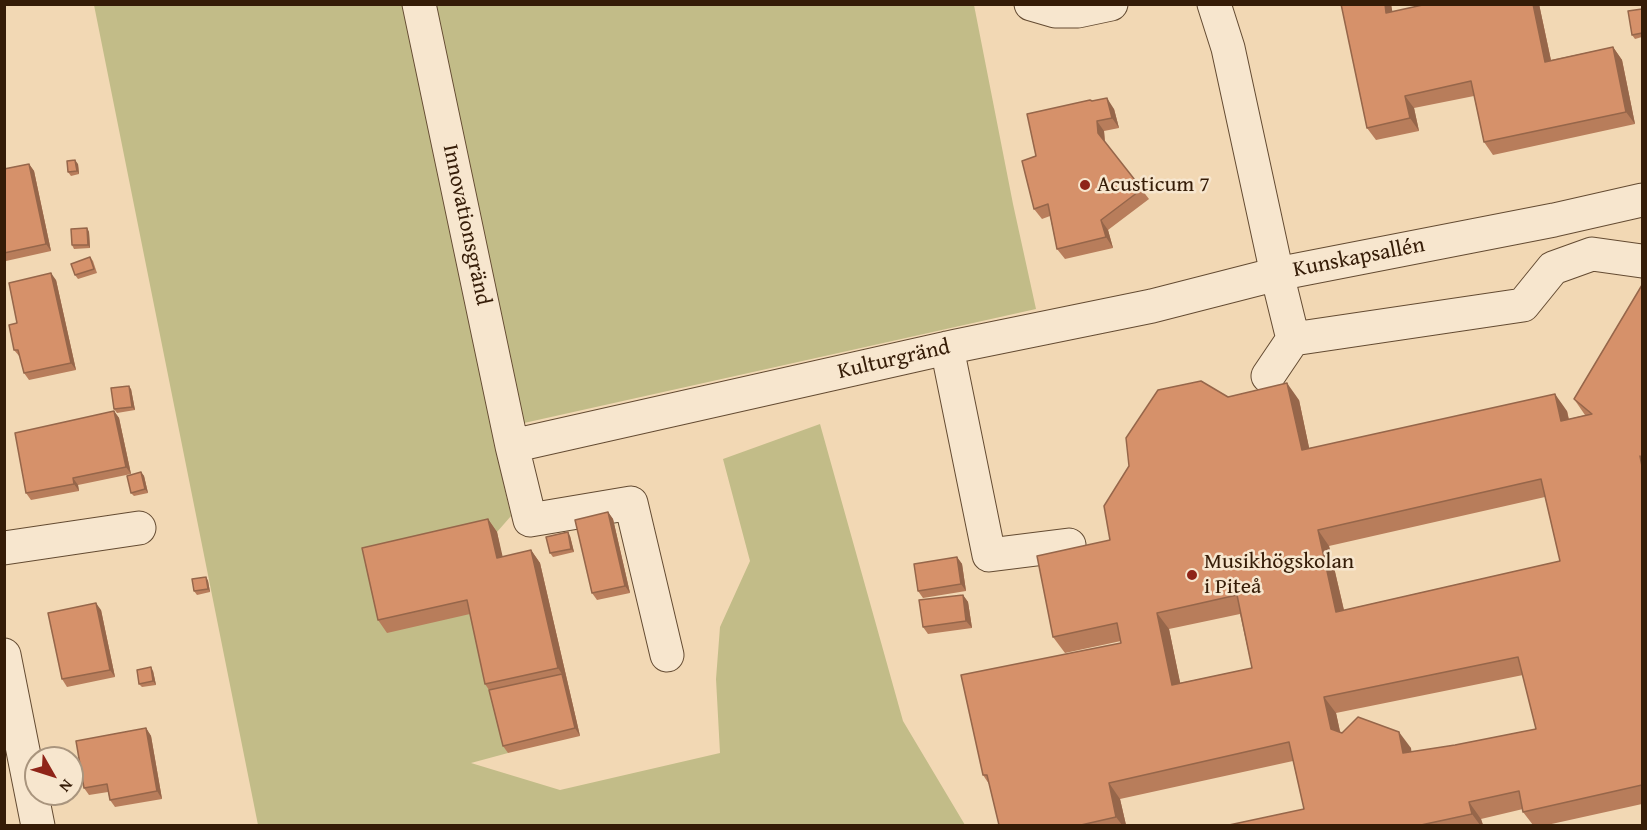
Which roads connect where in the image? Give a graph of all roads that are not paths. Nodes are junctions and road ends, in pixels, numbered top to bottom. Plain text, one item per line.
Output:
1 (419, 4) edge
2 (1031, 4) edge
3 (1111, 4) edge
4 (1214, 4) edge
5 (1642, 200) edge
6 (1642, 261) edge
7 (1277, 274) junction
8 (1293, 339) junction
9 (947, 348) junction
10 (1268, 376) dead end
11 (512, 446) junction
12 (139, 528) dead end
13 (1069, 544) dead end
14 (4, 548) edge
15 (4, 655) edge
16 (667, 655) dead end
17 (38, 825) edge

1 - 11 street, Innovationsgränd
2 - 3 street
4 - 7 street, Kunskapsallén
5 - 7 street, Kunskapsallén
6 - 8 street
7 - 8 street
7 - 9 street, Kulturgränd
8 - 10 street
9 - 11 street, Kulturgränd
9 - 13 street
11 - 16 street, Innovationsgränd
12 - 14 street
15 - 17 street

